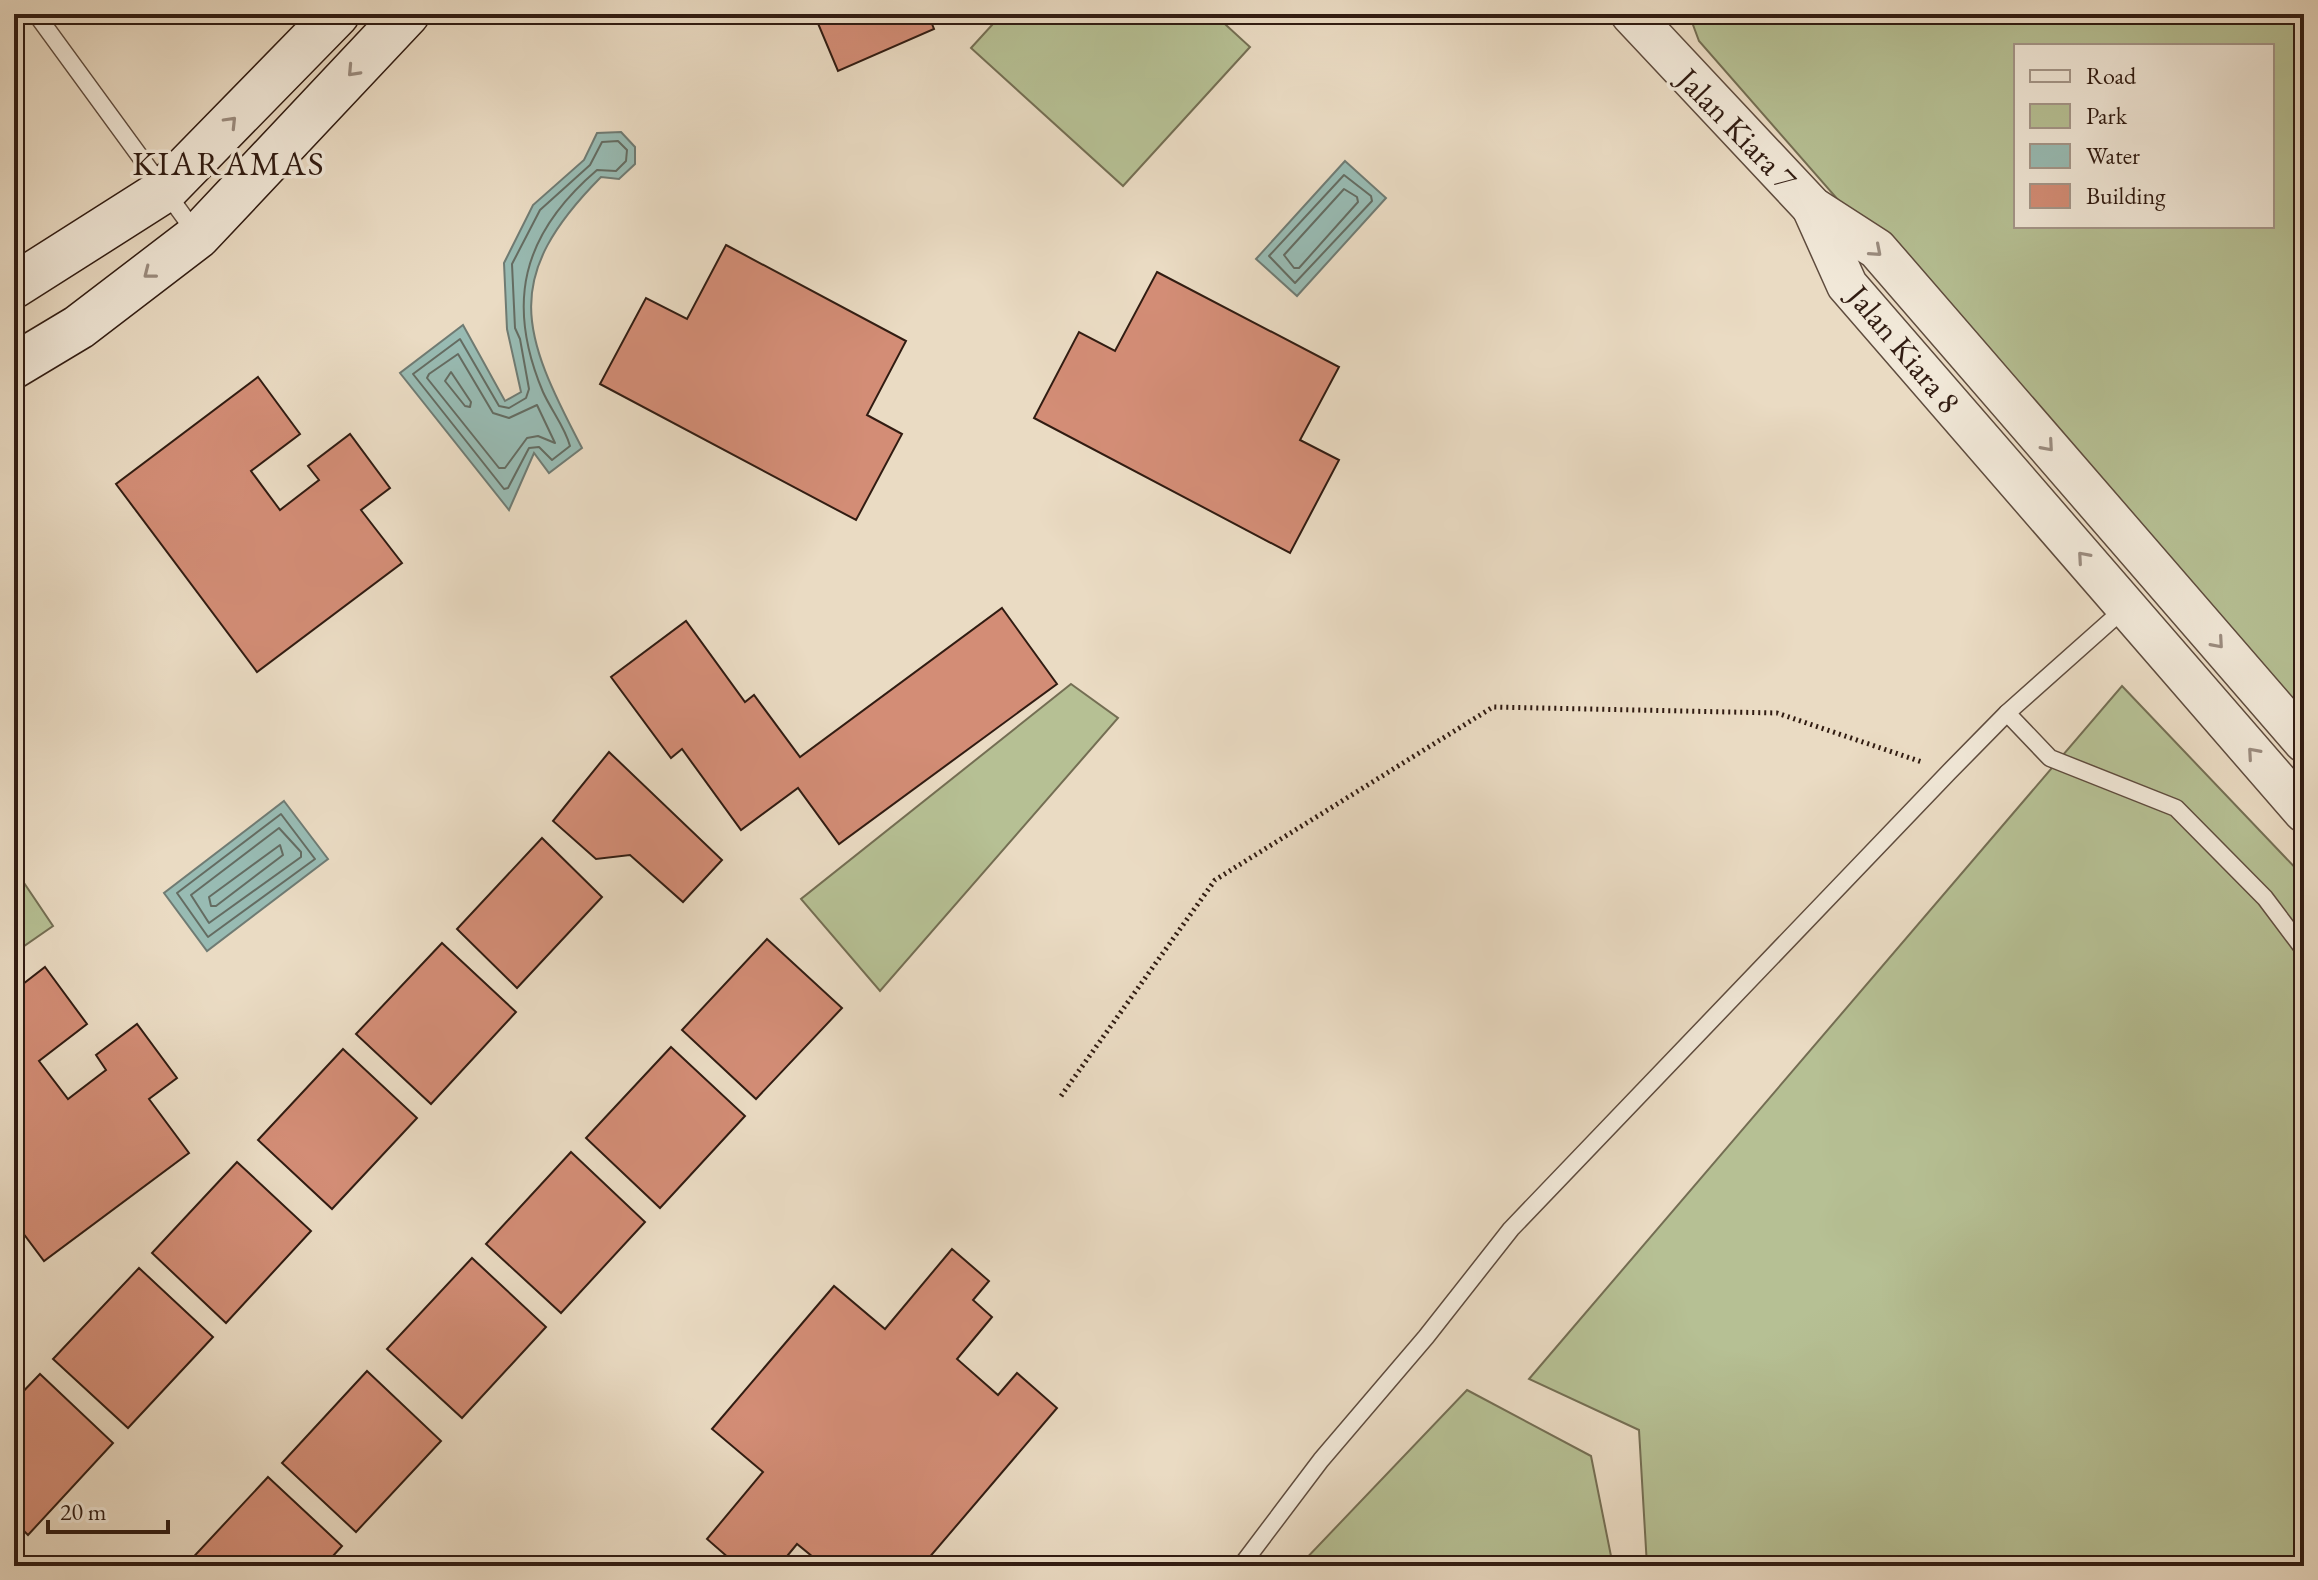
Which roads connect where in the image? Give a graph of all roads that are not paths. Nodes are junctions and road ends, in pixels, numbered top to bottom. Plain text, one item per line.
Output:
1 (36, 14) edge
2 (337, 14) edge
3 (407, 14) edge
4 (1631, 14) edge
5 (165, 190) junction
6 (1812, 207) junction
7 (198, 236) junction
8 (14, 286) edge
9 (14, 366) edge
10 (2126, 607) junction
11 (2007, 713) junction
12 (2304, 742) edge
13 (2304, 812) edge
14 (2304, 950) edge
15 (1241, 1566) edge

1 - 5 lane
5 -> 2 main road
3 -> 7 main road
4 - 6 street, Jalan Kiara 7
5 - 7 lane
5 - 8 main road
10 -> 6 street, Jalan Kiara 8
6 -> 12 street, Jalan Kiara 8
7 -> 9 main road
10 - 11 lane
13 -> 10 street, Jalan Kiara 8
11 - 14 lane
11 - 15 lane

